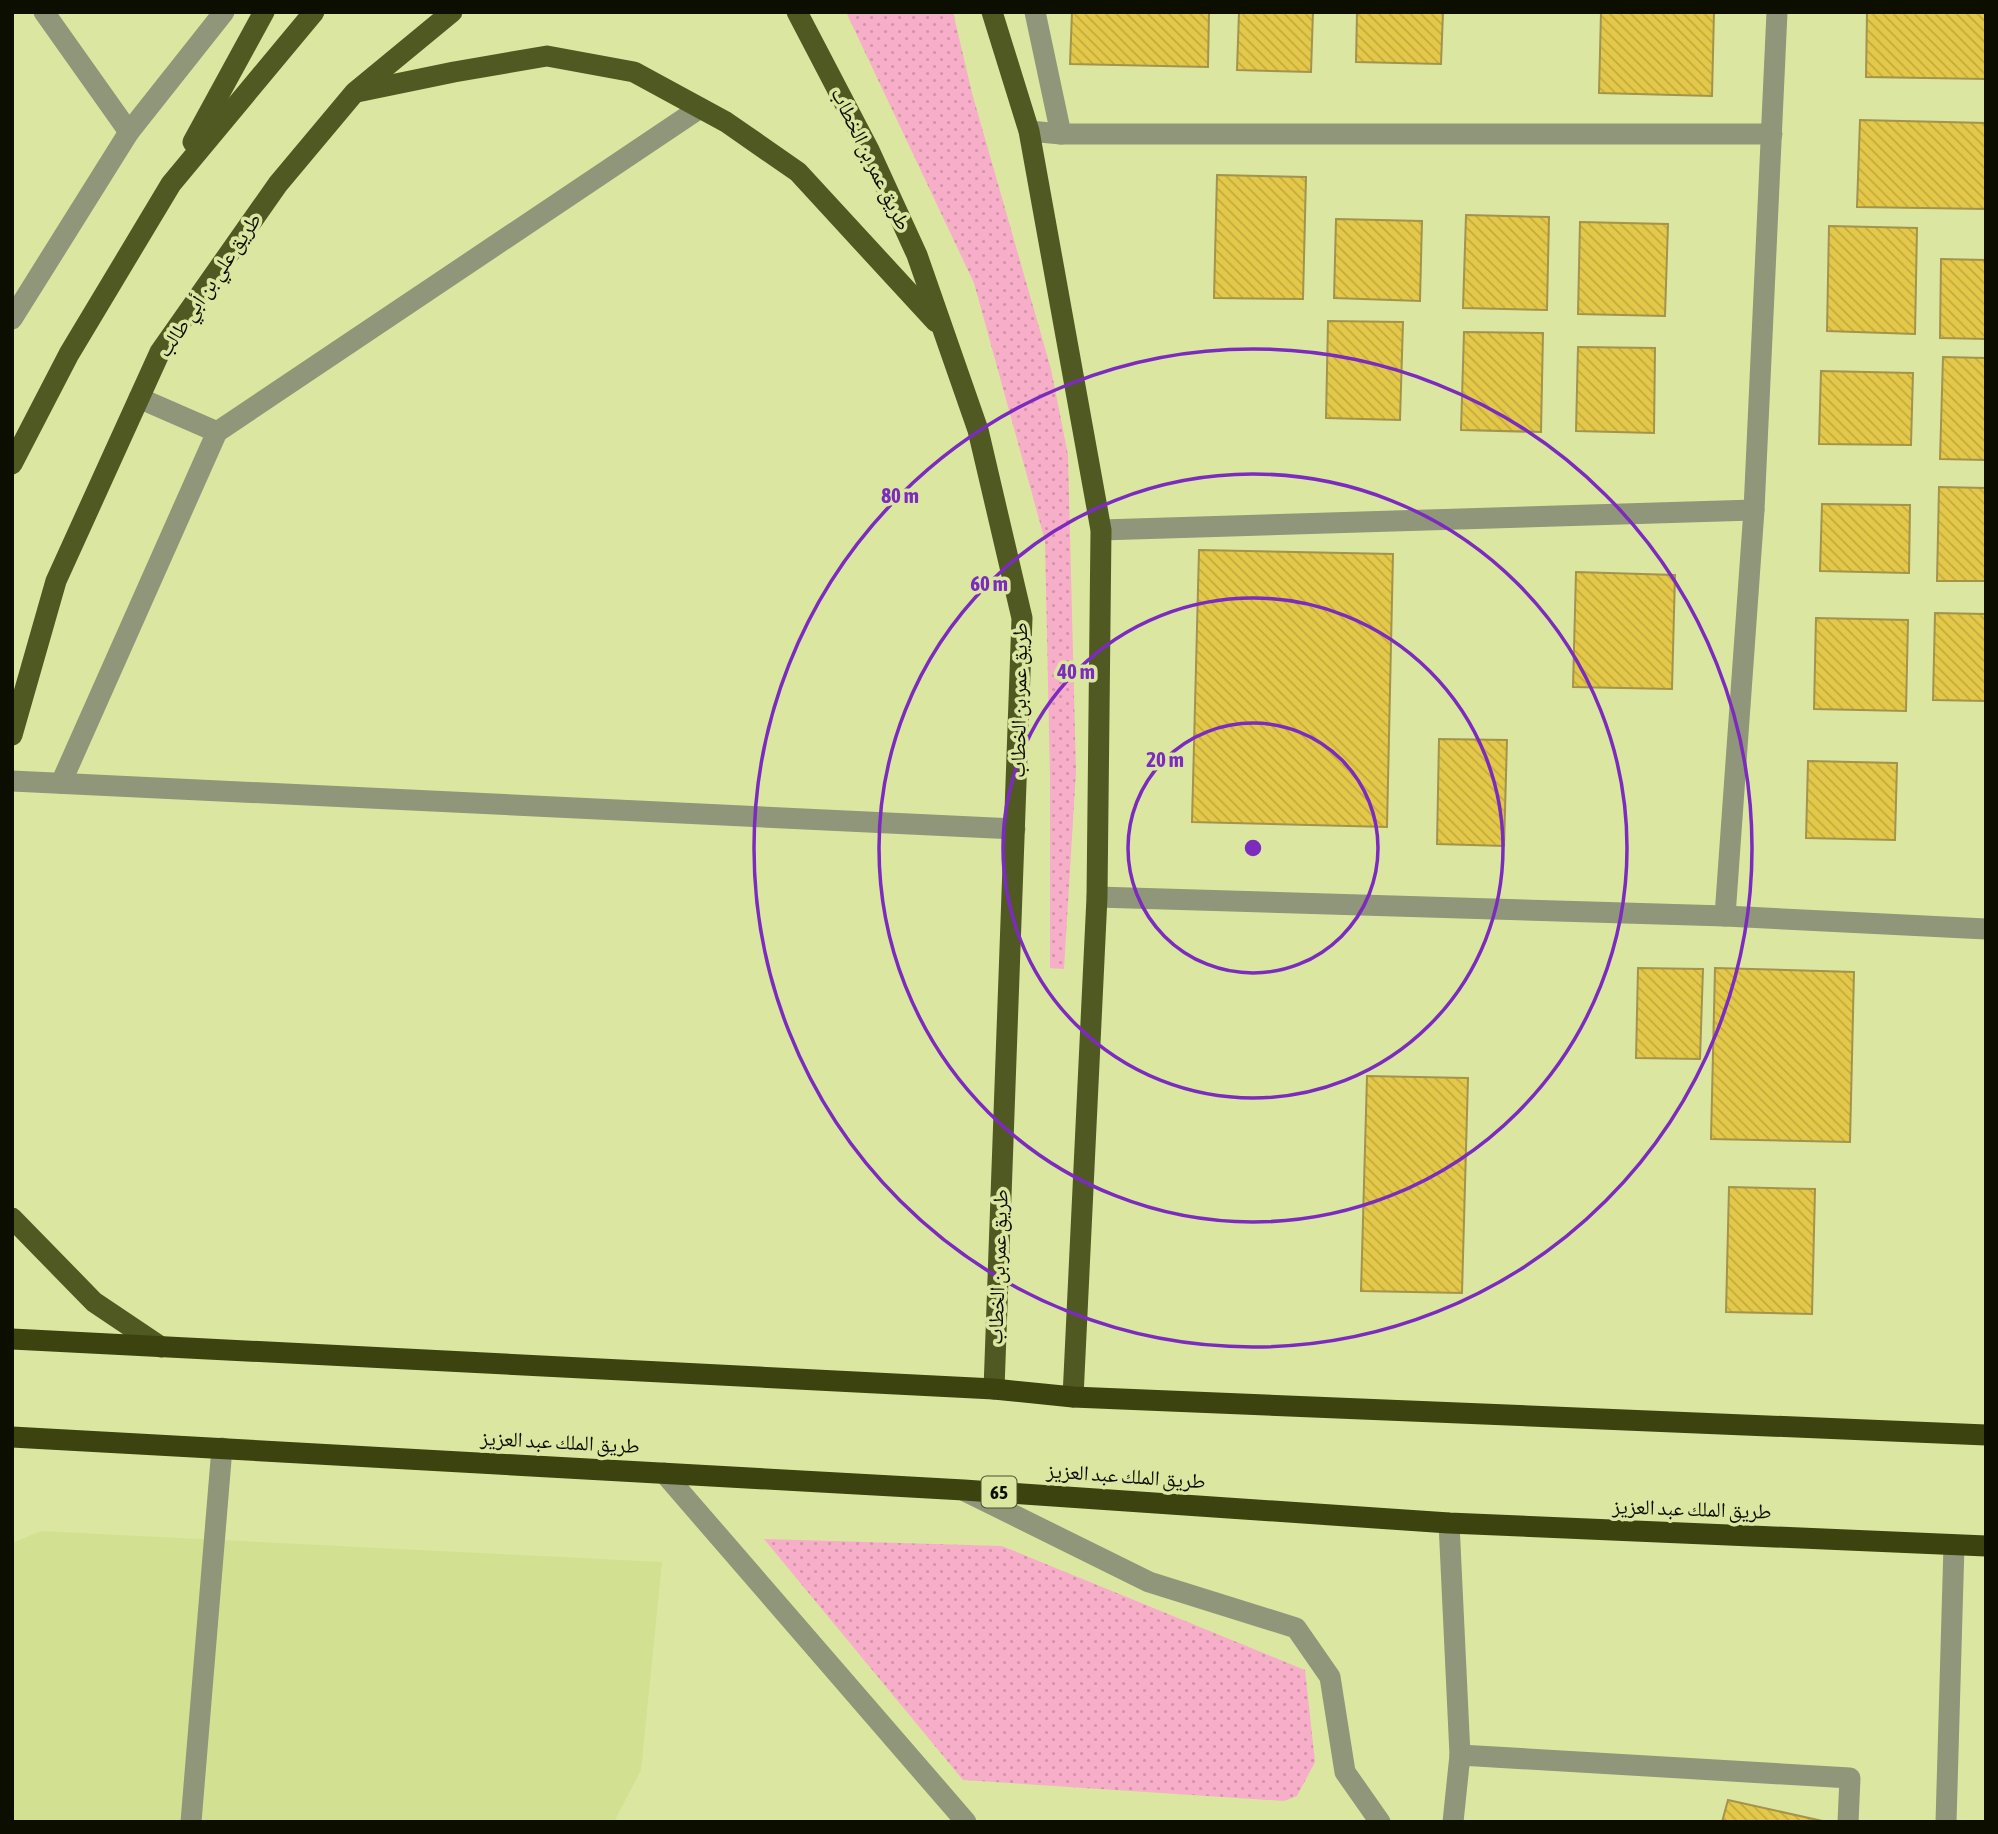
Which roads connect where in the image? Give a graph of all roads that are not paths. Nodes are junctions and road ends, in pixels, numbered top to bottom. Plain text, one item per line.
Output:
1 (44, 12) edge
2 (224, 12) edge
3 (264, 12) edge
4 (314, 12) edge
5 (452, 12) edge
6 (797, 12) edge
7 (992, 12) edge
8 (1035, 12) edge
9 (1777, 12) edge
10 (355, 92) junction
11 (700, 107) junction
12 (1029, 131) junction
13 (129, 132) junction
14 (1061, 134) junction
15 (1772, 134) junction
16 (171, 184) junction
17 (12, 319) edge
18 (943, 330) junction
19 (139, 398) junction
20 (217, 432) junction
21 (12, 464) edge
22 (1754, 510) junction
23 (1101, 530) junction
24 (12, 735) edge
25 (12, 781) edge
26 (61, 783) junction
27 (1015, 829) junction
28 (1097, 897) junction
29 (1725, 916) junction
30 (1986, 929) edge
31 (12, 1218) edge
32 (12, 1339) edge
33 (161, 1347) junction
34 (994, 1390) junction
35 (1073, 1396) junction
36 (1986, 1436) edge
37 (12, 1437) edge
38 (222, 1448) junction
39 (664, 1473) junction
40 (964, 1490) junction
41 (1449, 1523) junction
42 (1954, 1545) junction
43 (1986, 1546) edge
44 (1460, 1755) junction
45 (191, 1822) edge
46 (966, 1822) edge
47 (1380, 1822) edge
48 (1453, 1822) edge
49 (1848, 1822) edge
50 (1947, 1822) edge

1 - 13 street
2 - 13 street
3 - 16 main road
4 - 16 main road
5 - 10 main road, طريق علي بن أبي طالب
6 - 18 main road, طريق عمر بن الخطاب
7 - 12 main road
8 - 14 street
9 - 15 street
10 - 11 main road
10 - 19 main road, طريق علي بن أبي طالب
11 - 18 main road
11 - 20 street
12 - 14 street
12 - 23 main road
13 - 17 street
14 - 15 street
15 - 22 street
16 - 21 main road
18 - 27 main road, طريق عمر بن الخطاب
19 - 20 street
19 - 24 main road, طريق علي بن أبي طالب
20 - 26 street
22 - 23 street
22 - 29 street
23 - 28 main road
25 - 26 street
26 - 27 street
27 - 34 main road, طريق عمر بن الخطاب
28 - 29 street
28 - 35 main road
29 - 30 street
31 - 33 main road
32 - 33 highway
33 - 34 highway
34 - 35 highway
35 - 36 highway
37 - 38 highway, طريق الملك عبد العزيز / 65
38 - 39 highway, طريق الملك عبد العزيز / 65
38 - 45 street
39 - 40 highway, طريق الملك عبد العزيز / 65
39 - 46 street
40 - 41 highway, طريق الملك عبد العزيز / 65
40 - 47 street
41 - 42 highway, طريق الملك عبد العزيز / 65
41 - 44 street
42 - 43 highway, طريق الملك عبد العزيز / 65
42 - 50 street
44 - 48 street
44 - 49 street

